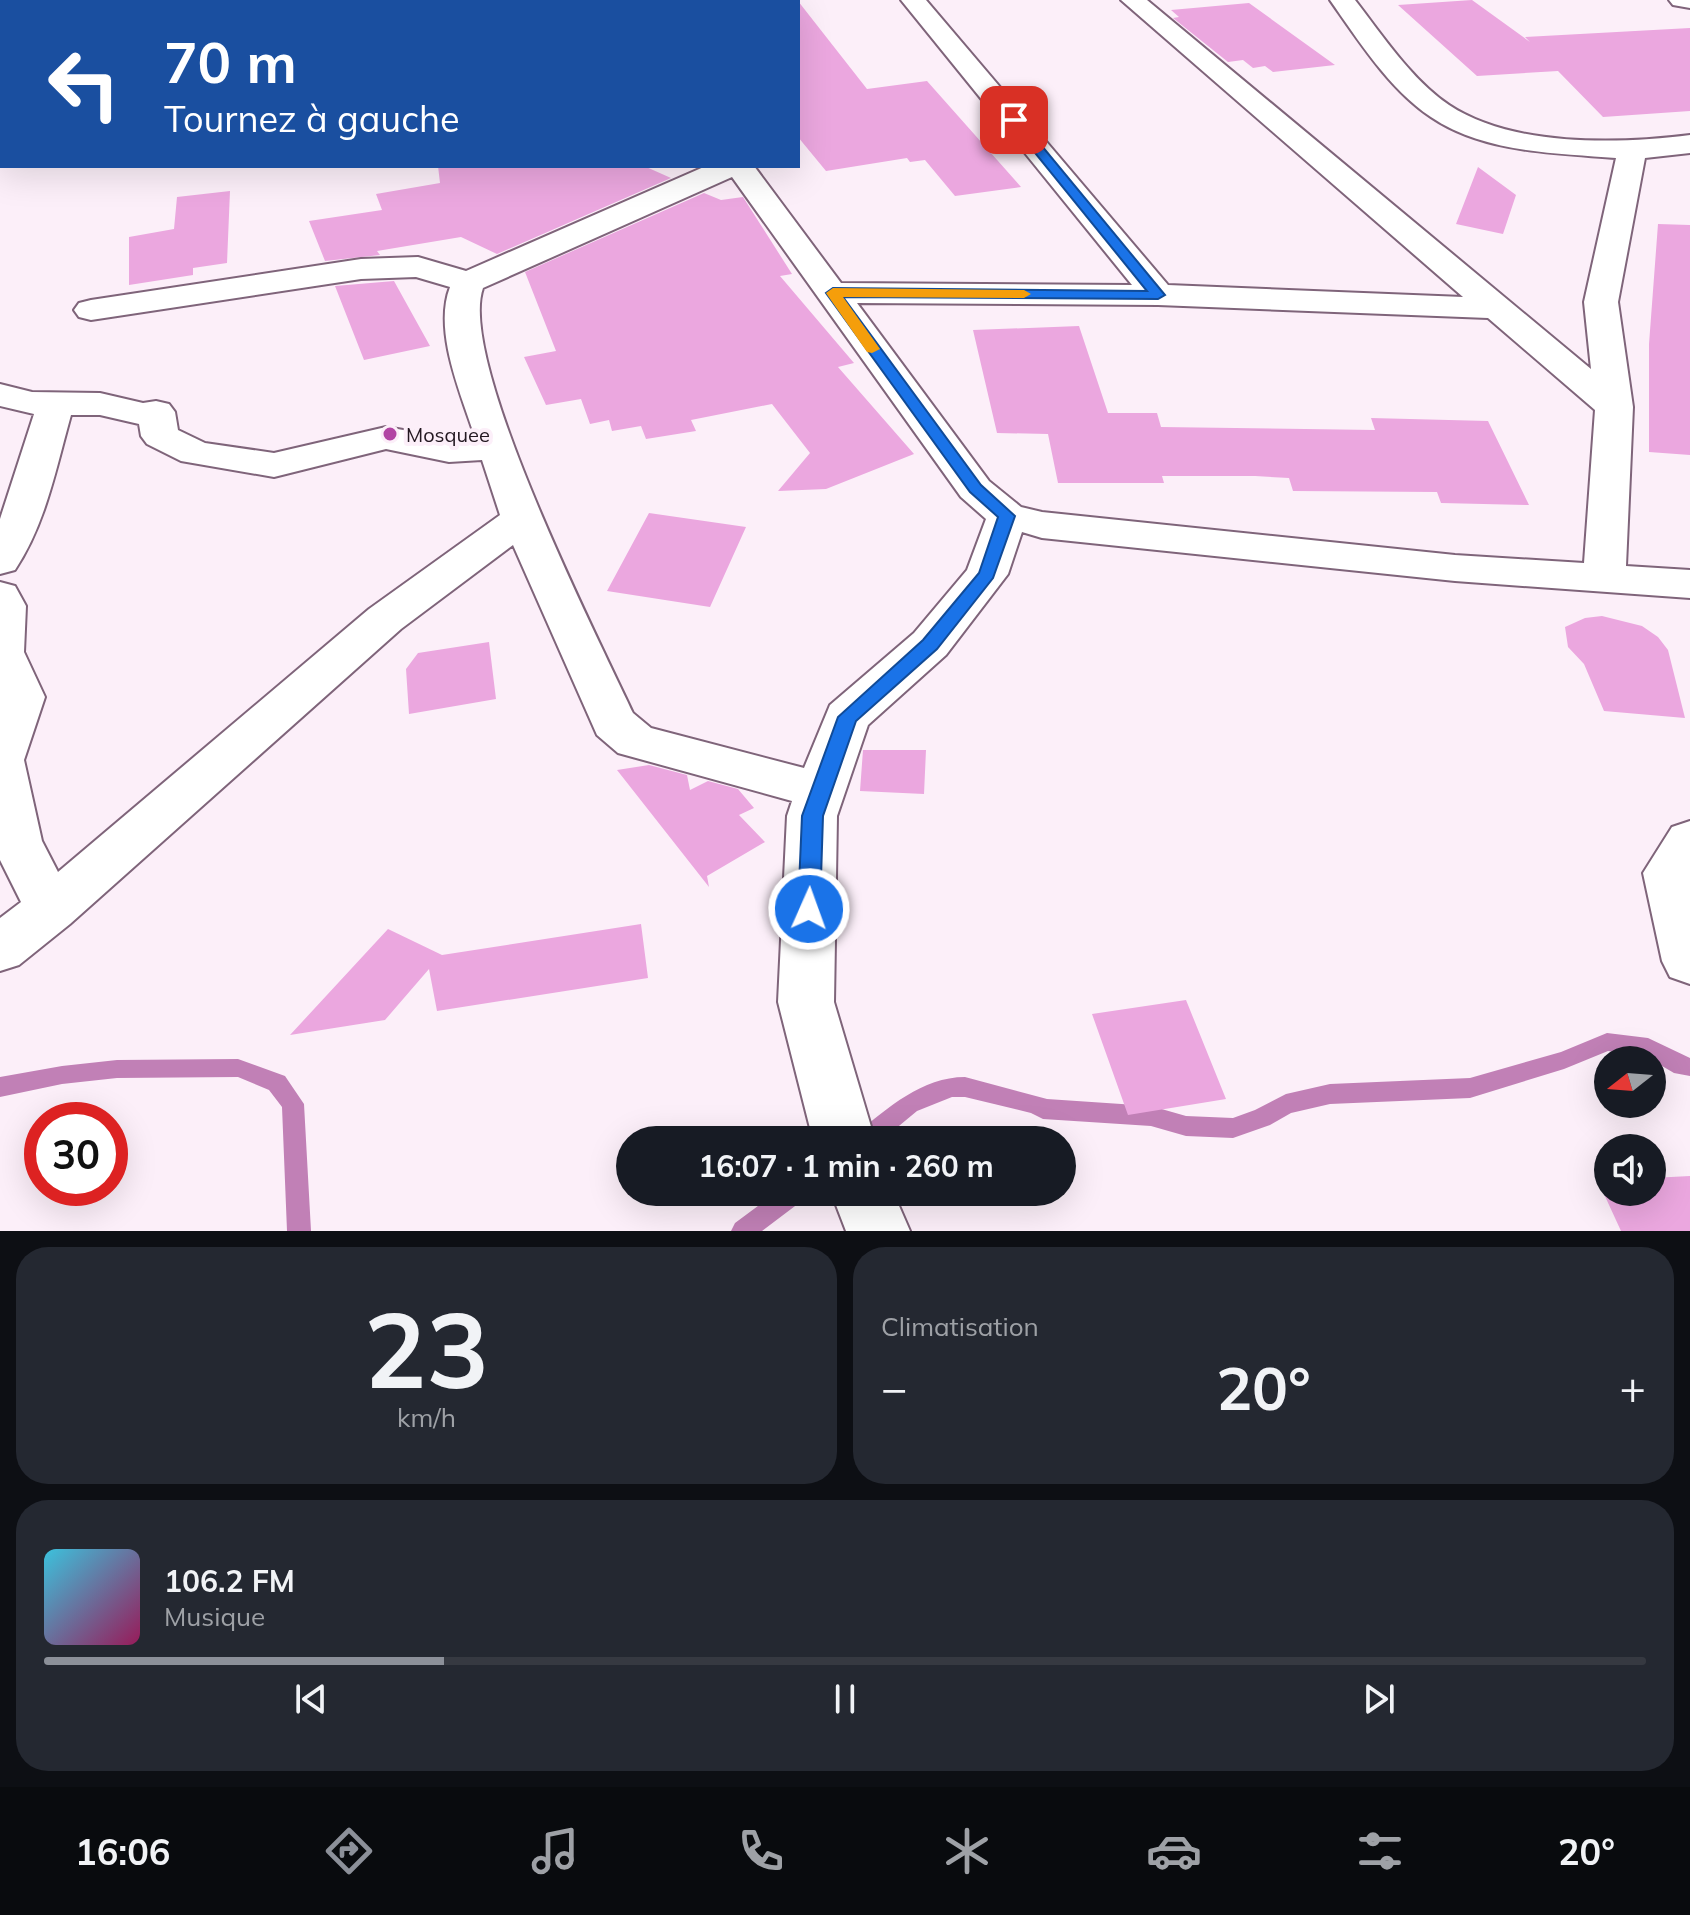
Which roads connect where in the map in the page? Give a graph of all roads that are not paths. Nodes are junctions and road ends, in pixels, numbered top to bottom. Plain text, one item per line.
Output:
1 (1133, 0) edge
2 (1342, 0) edge
3 (1681, 0) edge
4 (1690, 1) edge
5 (927, 4) edge
6 (1690, 144) edge
7 (1632, 151) junction
8 (726, 168) edge
9 (740, 168) edge
10 (468, 282) junction
11 (833, 293) junction
12 (1158, 295) junction
13 (1498, 308) junction
14 (91, 310) dead end
15 (0, 395) edge
16 (57, 403) junction
17 (1614, 407) junction
18 (498, 447) junction
19 (1007, 516) junction
20 (522, 519) junction
21 (0, 561) edge
22 (1604, 577) junction
23 (1690, 584) edge
24 (0, 596) edge
25 (821, 791) junction
26 (1690, 841) edge
27 (51, 909) junction
28 (0, 949) edge
29 (1690, 961) edge
30 (842, 1126) edge

1 - 13 street
2 - 7 street
3 - 4 street
5 - 12 street
6 - 7 street
7 - 17 street
8 - 10 street
9 - 11 street
10 - 14 street
10 - 18 street
11 - 12 street
11 - 19 street
12 - 13 street
13 - 17 street
15 - 16 street
16 - 18 street
16 - 21 street
17 - 22 street
18 - 20 street
19 - 22 street
19 - 25 street
20 - 25 street
20 - 27 street
22 - 23 street
24 - 27 street
25 - 30 street
26 - 29 street
27 - 28 street

